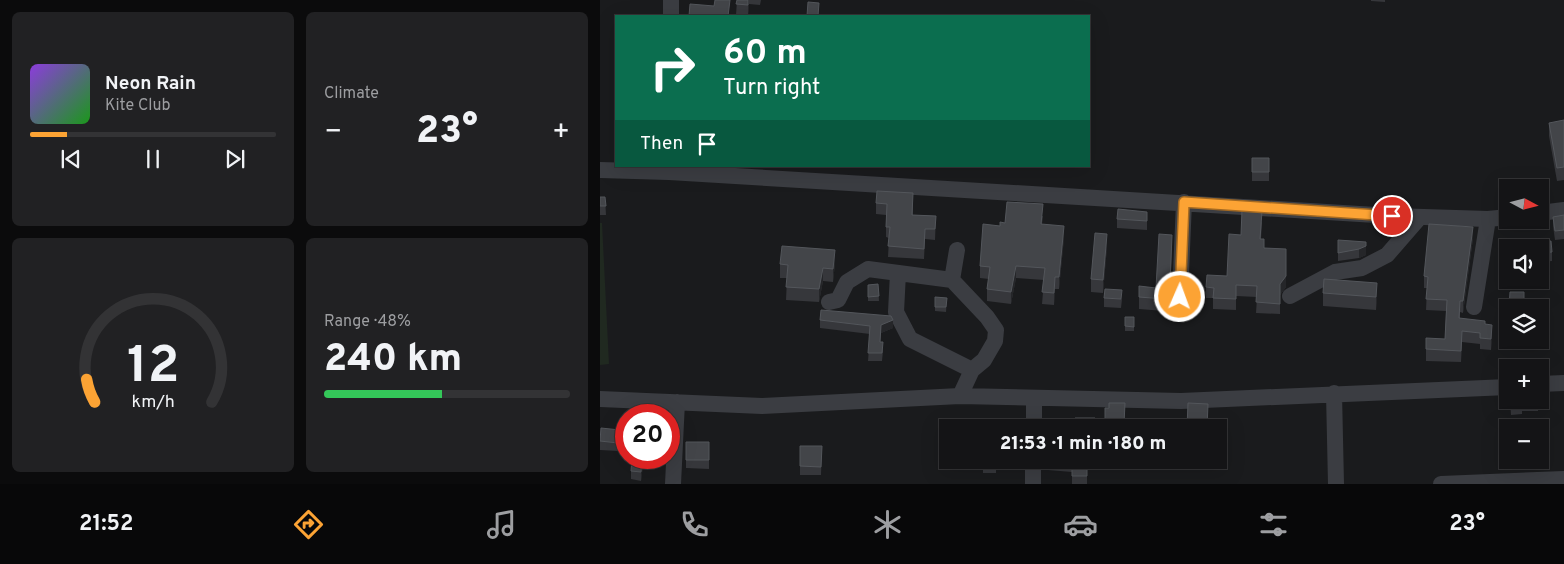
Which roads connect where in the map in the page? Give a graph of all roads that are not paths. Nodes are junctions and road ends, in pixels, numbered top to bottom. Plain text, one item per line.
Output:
1 (671, 0) edge
2 (671, 15) edge
3 (670, 169) edge
4 (600, 170) edge
5 (1184, 202) junction
6 (1564, 210) edge
7 (1549, 212) edge
8 (1420, 217) junction
9 (1499, 218) edge
10 (1488, 219) junction
11 (957, 250) dead end
12 (898, 273) junction
13 (952, 280) junction
14 (1290, 296) dead end
15 (1180, 297) dead end
16 (829, 302) dead end
17 (1474, 307) dead end
18 (972, 370) junction
19 (1564, 383) edge
20 (1549, 384) edge
21 (1499, 387) edge
22 (1334, 393) junction
23 (960, 396) junction
24 (600, 398) edge
25 (1034, 399) junction
26 (677, 402) junction
27 (1034, 419) edge
28 (1033, 469) edge
29 (1564, 479) edge
30 (673, 484) edge
31 (1033, 484) edge
32 (1336, 484) edge
33 (1440, 484) edge

1 - 2 street
3 - 4 street
3 - 5 street
5 - 8 street
5 - 15 street
6 - 7 street
8 - 10 street
8 - 14 street
9 - 10 street
10 - 17 street
11 - 13 street
12 - 13 street
12 - 16 street
12 - 18 street
13 - 18 street
18 - 23 street
19 - 20 street
21 - 22 street
22 - 25 street
22 - 32 street
23 - 25 street
23 - 26 street
24 - 26 street
25 - 27 street
26 - 30 street
28 - 31 street
29 - 33 street

